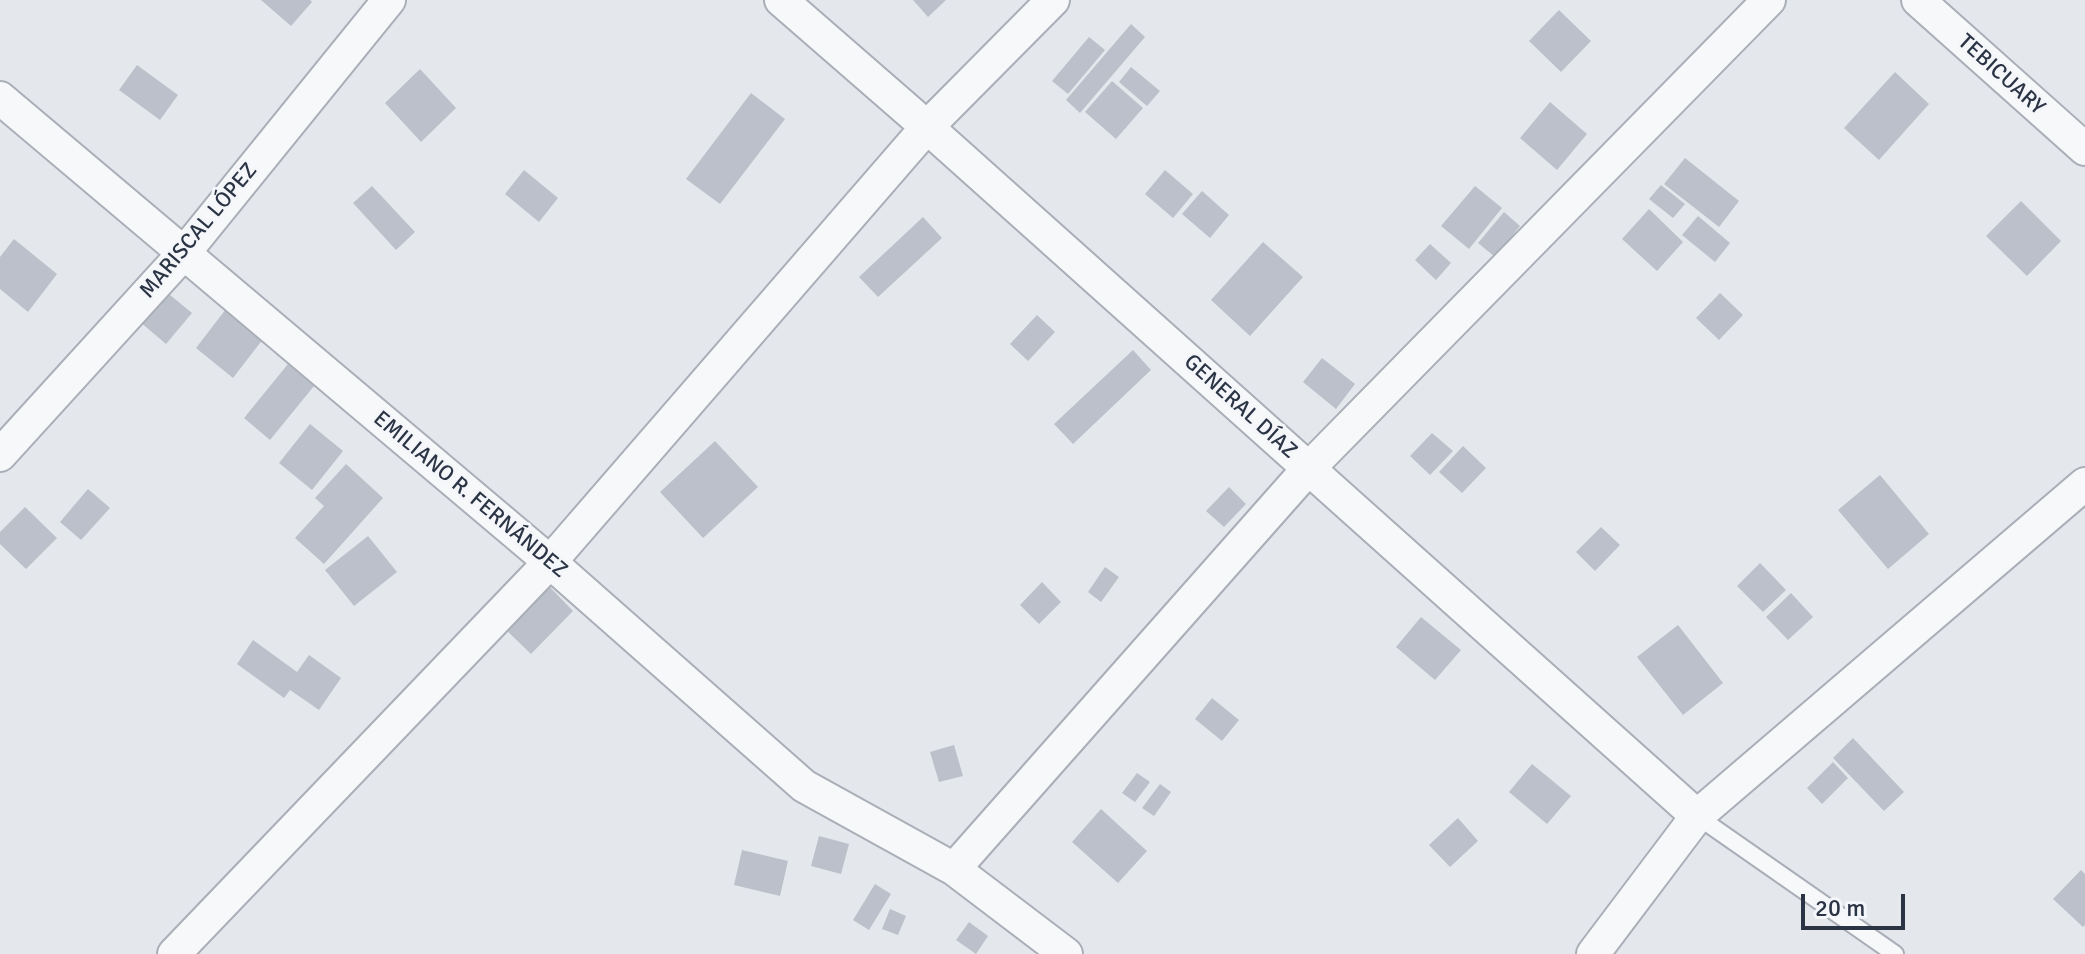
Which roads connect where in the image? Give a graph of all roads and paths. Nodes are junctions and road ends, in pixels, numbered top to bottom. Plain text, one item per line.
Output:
1 (389, 0) edge
2 (781, 0) edge
3 (1053, 0) edge
4 (1769, 0) edge
5 (1918, 0) edge
6 (0, 98) edge
7 (927, 127) junction
8 (2085, 149) edge
9 (184, 253) junction
10 (0, 455) edge
11 (1308, 469) junction
12 (2085, 484) edge
13 (550, 562) junction
14 (1697, 816) junction
15 (954, 869) junction
16 (174, 954) edge
17 (1066, 954) edge
18 (1593, 954) edge
19 (1895, 954) edge

1 - 9 street, MARISCAL LÓPEZ
2 - 7 street, GENERAL DÍAZ
3 - 7 street
4 - 11 street
5 - 8 street, TEBICUARY
6 - 9 street, EMILIANO R. FERNÁNDEZ
7 - 11 street, GENERAL DÍAZ
7 - 13 street
9 - 10 street, MARISCAL LÓPEZ
9 - 13 street, EMILIANO R. FERNÁNDEZ
11 - 14 street, GENERAL DÍAZ
11 - 15 street
12 - 14 street
13 - 15 street, EMILIANO R. FERNÁNDEZ
13 - 16 street
14 - 18 street
14 - 19 lane
15 - 17 street, EMILIANO R. FERNÁNDEZ

